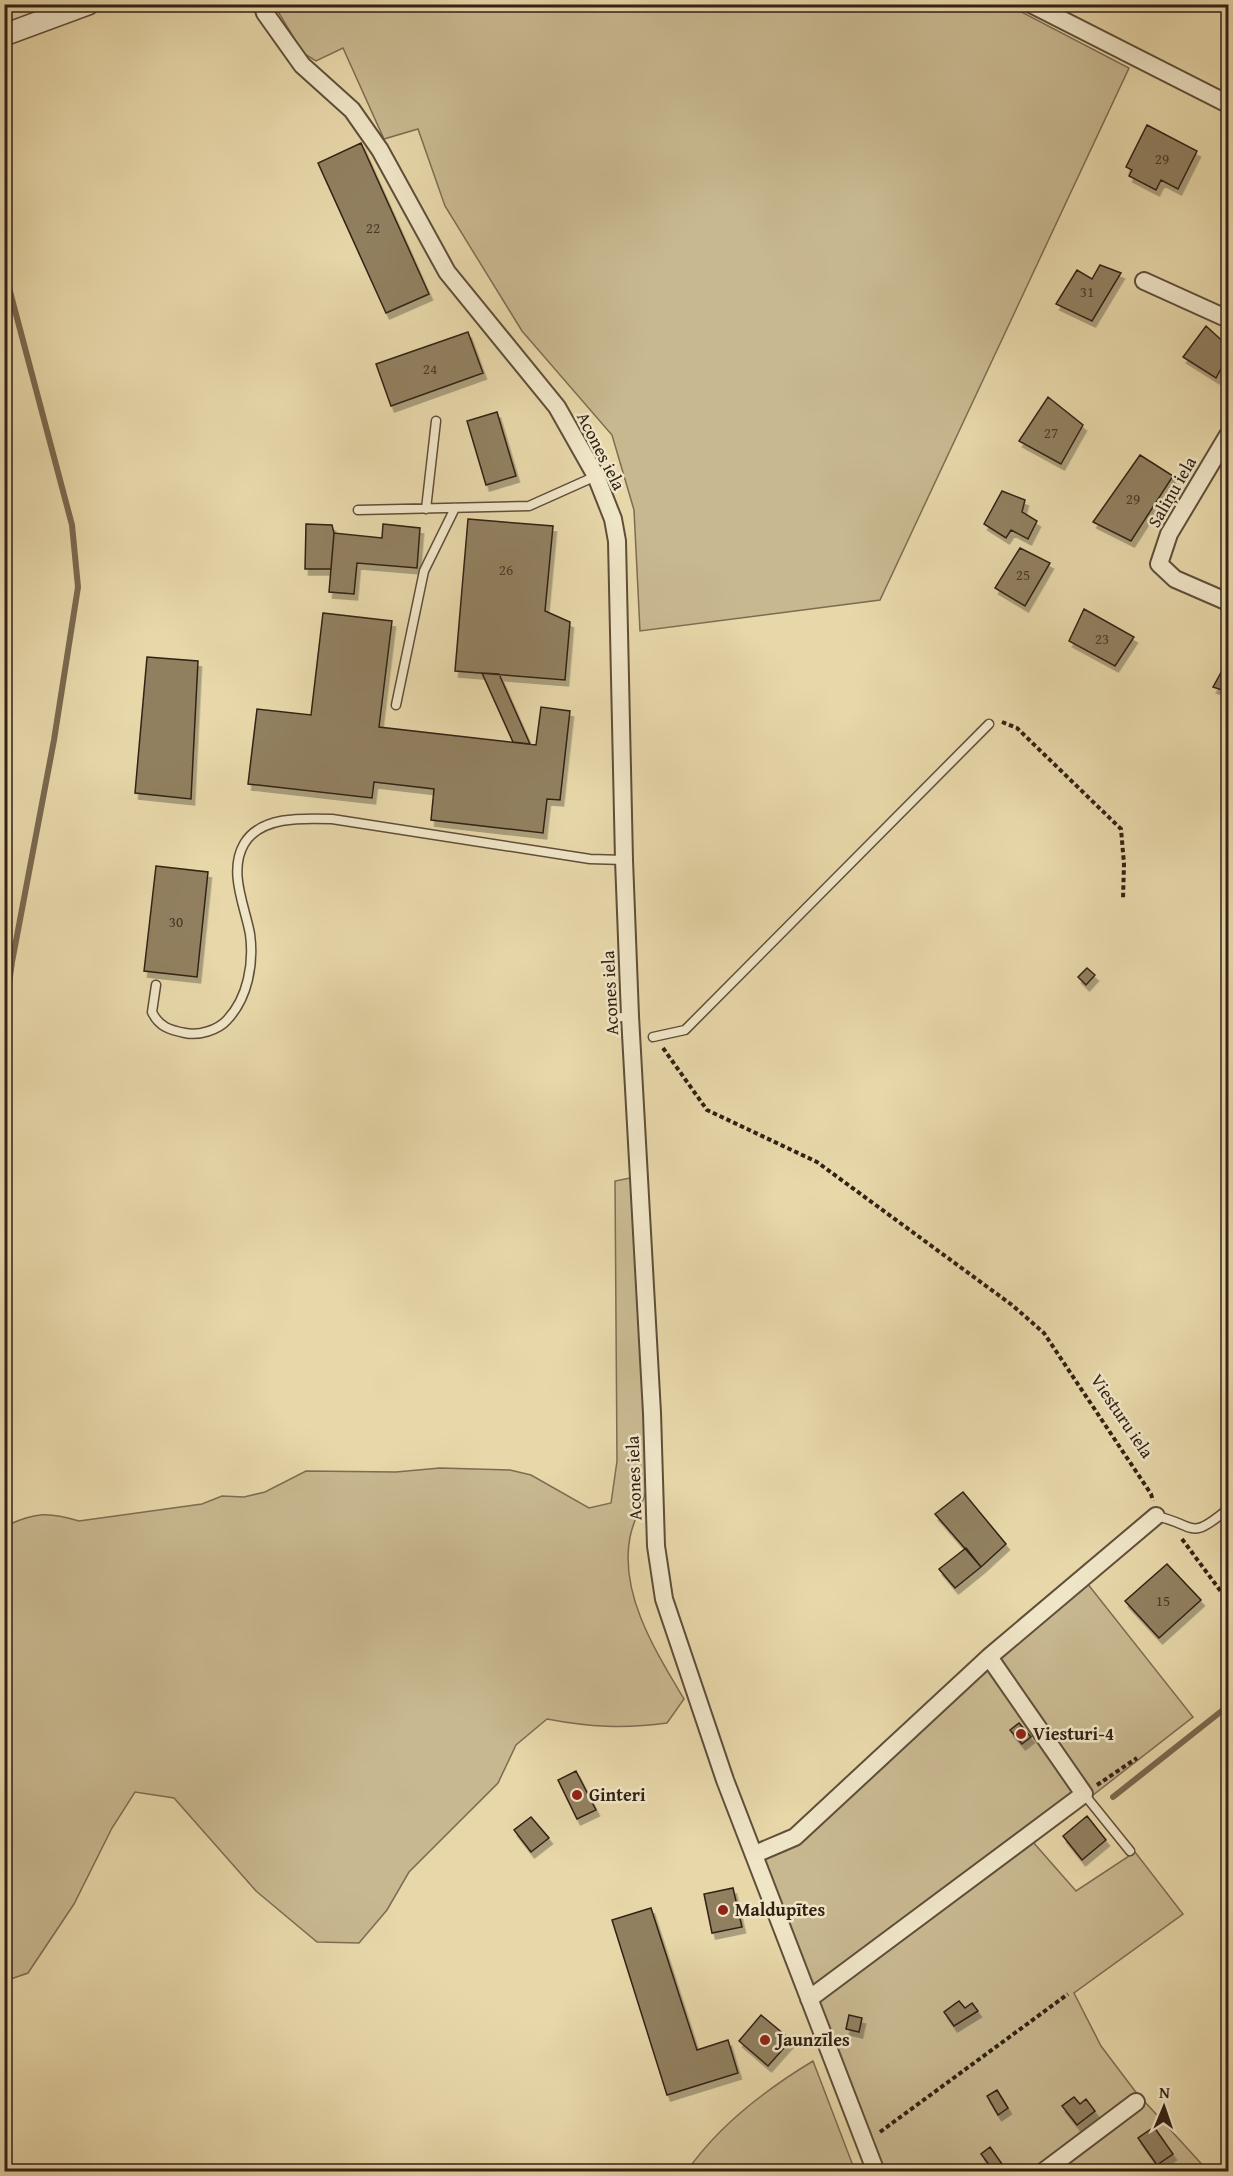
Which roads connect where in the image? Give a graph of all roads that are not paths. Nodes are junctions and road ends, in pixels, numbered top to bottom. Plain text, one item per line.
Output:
1 (88, 4) edge
2 (262, 4) edge
3 (1031, 4) edge
4 (4, 35) edge
5 (1228, 104) edge
6 (1144, 281) dead end
7 (1228, 319) edge
8 (436, 422) dead end
9 (1228, 435) edge
10 (596, 476) junction
11 (454, 508) junction
12 (426, 509) junction
13 (358, 510) dead end
14 (1228, 602) edge
15 (396, 705) dead end
16 (989, 724) road end
17 (624, 860) junction
18 (156, 985) dead end
19 (653, 1037) road end
20 (1228, 1509) edge
21 (1163, 1518) joint
22 (989, 1657) junction
23 (1084, 1794) junction
24 (1130, 1851) dead end
25 (755, 1854) junction
26 (809, 1999) junction
27 (1136, 2102) dead end
28 (876, 2172) edge
29 (1043, 2172) edge

1 - 4 street
2 - 10 street, Acones iela
3 - 5 street
6 - 7 street
8 - 12 lane
9 - 14 street, Saliņu iela
10 - 11 lane
10 - 17 street, Acones iela
11 - 12 lane
11 - 15 lane
12 - 13 lane
16 - 19 lane
17 - 18 lane
17 - 25 street, Acones iela
20 - 21 lane
21 - 22 street
22 - 23 street
22 - 25 street
23 - 24 lane
23 - 26 street
25 - 26 street, Acones iela
26 - 28 street, Acones iela
27 - 29 street

